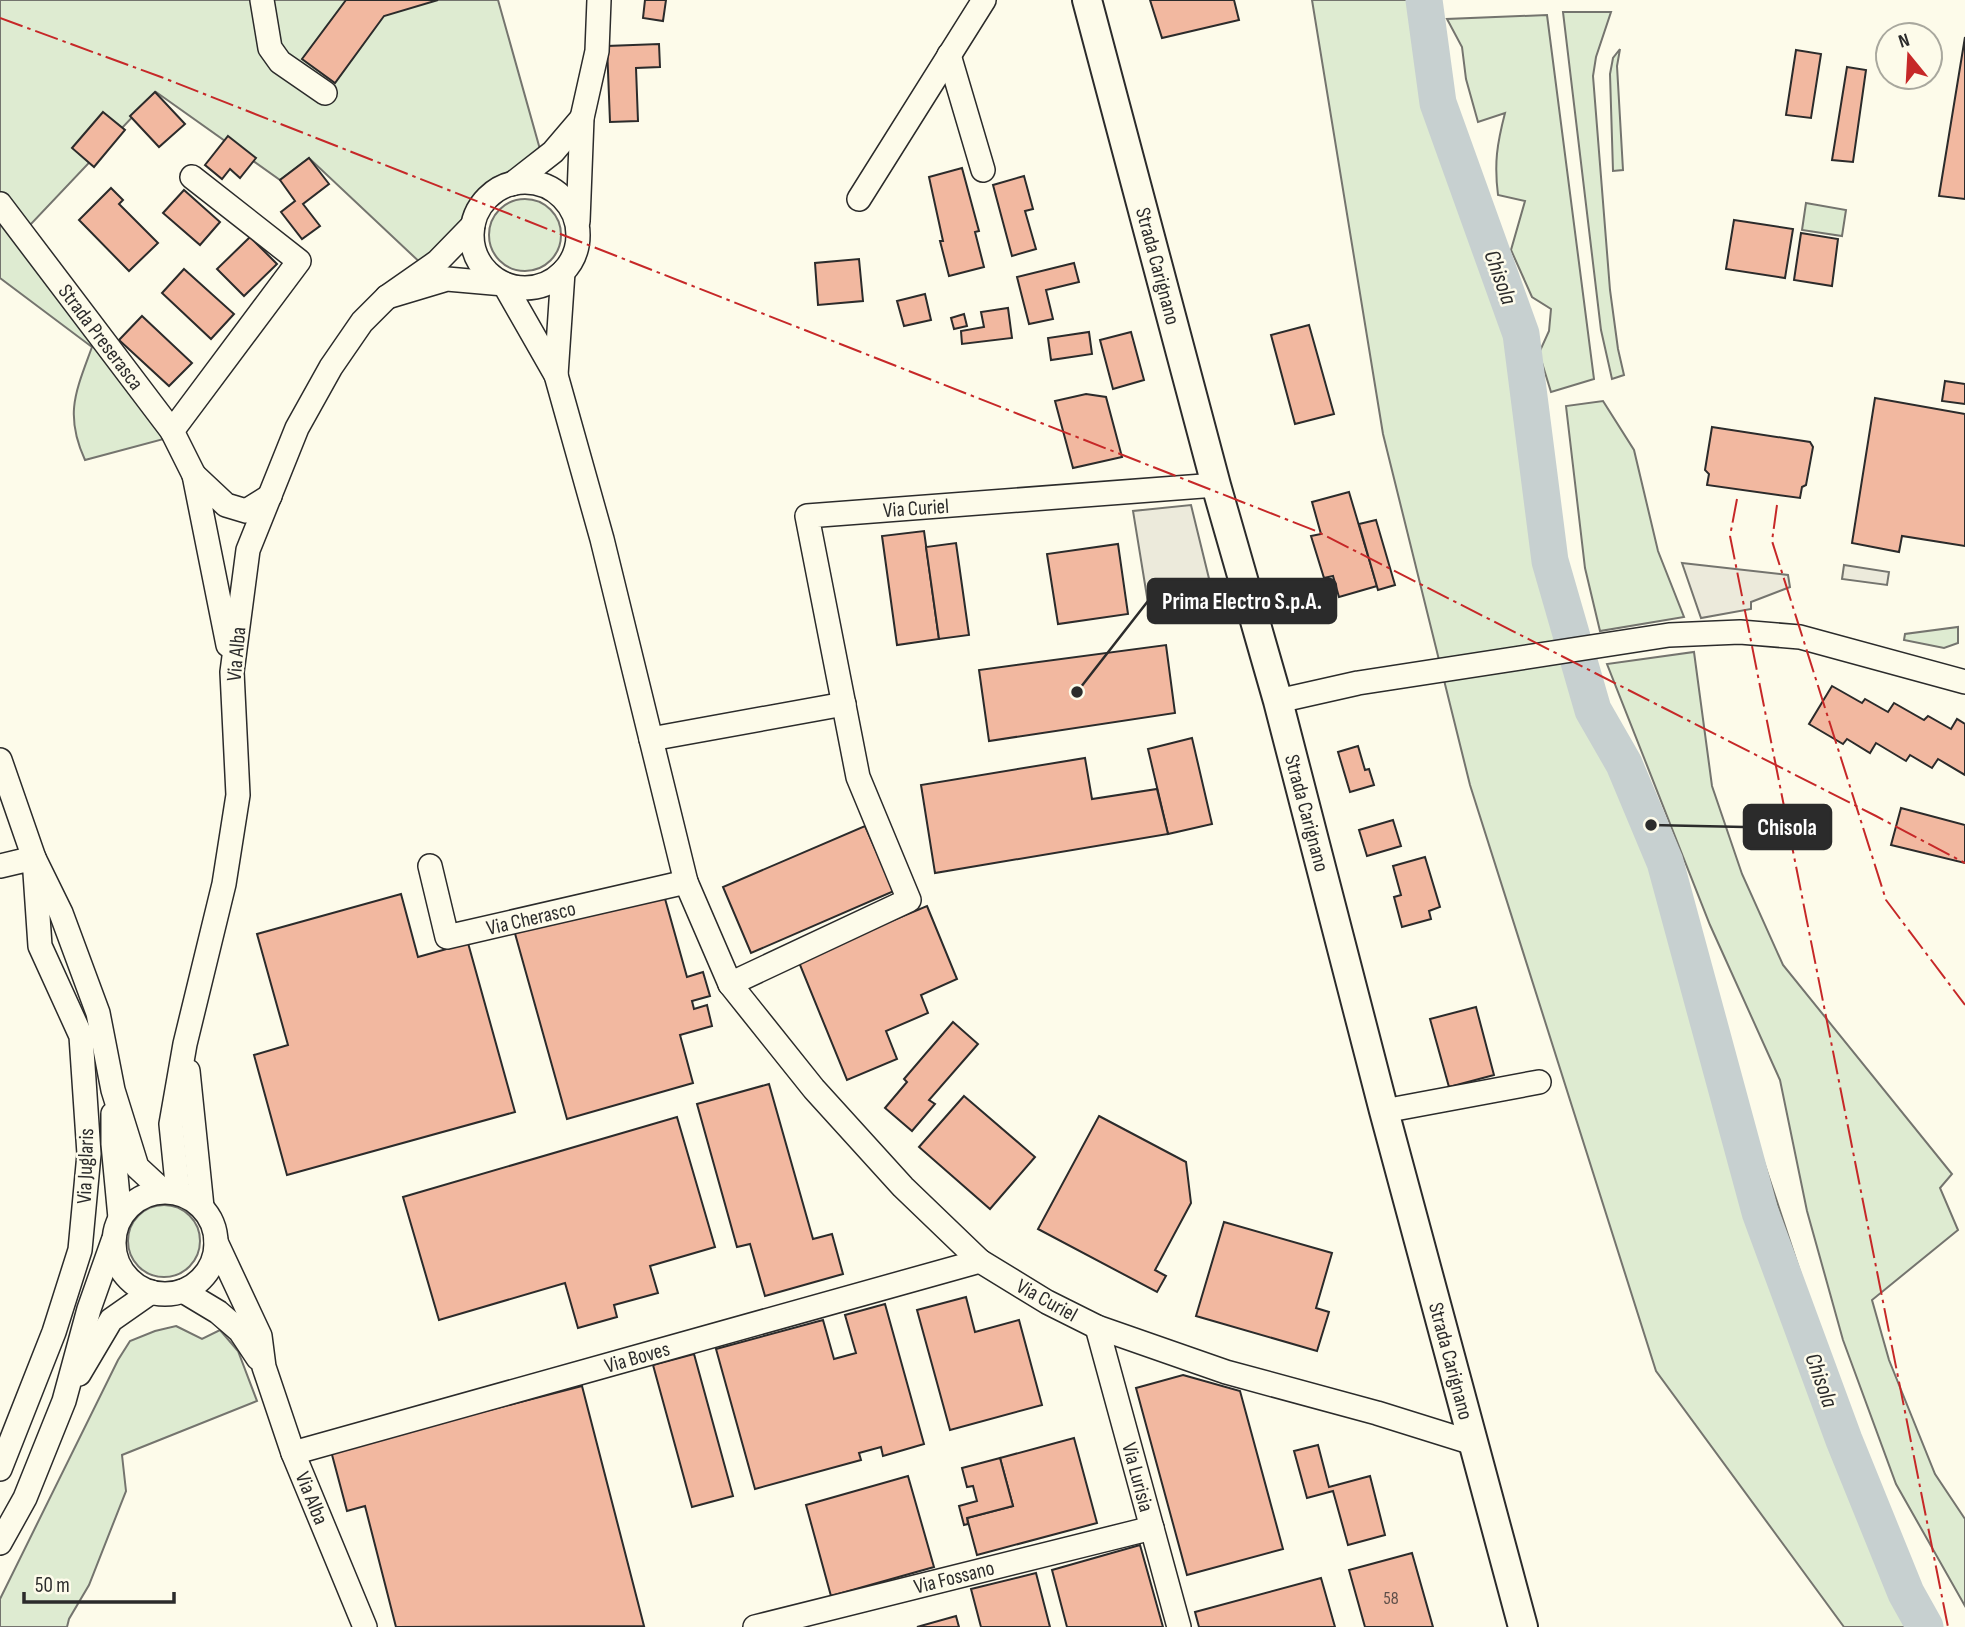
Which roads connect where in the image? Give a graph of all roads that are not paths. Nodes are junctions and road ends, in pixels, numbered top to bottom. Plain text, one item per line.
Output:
1 (262, 0) edge
2 (599, 0) edge
3 (984, 0) edge
4 (1087, 0) edge
5 (949, 55) junction
6 (326, 93) dead end
7 (582, 118) junction
8 (983, 170) dead end
9 (192, 177) dead end
10 (512, 184) junction
11 (859, 199) dead end
12 (0, 205) edge
13 (473, 225) junction
14 (578, 228) junction
15 (563, 272) junction
16 (504, 284) junction
17 (387, 297) junction
18 (556, 375) junction
19 (172, 431) junction
20 (194, 475) junction
21 (1216, 485) junction
22 (270, 496) junction
23 (208, 538) junction
24 (248, 551) junction
25 (232, 672) junction
26 (1965, 682) edge
27 (1278, 701) junction
28 (844, 704) junction
29 (651, 738) junction
30 (0, 760) edge
31 (34, 858) junction
32 (0, 866) edge
33 (430, 866) dead end
34 (686, 882) junction
35 (730, 984) junction
36 (184, 1044) junction
37 (1539, 1082) dead end
38 (113, 1090) junction
39 (1384, 1111) junction
40 (171, 1192) junction
41 (202, 1207) junction
42 (120, 1218) junction
43 (113, 1241) junction
44 (216, 1242) junction
45 (980, 1261) junction
46 (183, 1290) junction
47 (151, 1292) junction
48 (1097, 1327) junction
49 (264, 1367) junction
50 (64, 1401) junction
51 (1473, 1443) junction
52 (293, 1453) junction
53 (0, 1469) edge
54 (1152, 1528) junction
55 (0, 1543) edge
56 (365, 1627) edge
57 (755, 1627) edge
58 (1179, 1627) edge
59 (1523, 1627) edge

1 - 6 street
2 - 7 street
3 - 5 street
4 - 21 main road, Strada Carignano
5 - 8 street
5 - 11 street
7 - 10 street
7 - 14 street
9 - 19 street
10 - 13 street
10 - 14 street
12 - 19 street, Strada Preserasca
13 - 16 street
13 - 17 street, Via Alba
14 - 15 street
15 - 16 street
15 - 18 street, Via Curiel
16 - 17 street, Via Alba
16 - 18 street, Via Curiel
17 - 22 street, Via Alba
18 - 29 street, Via Curiel
19 - 20 street, Strada Preserasca
20 - 22 street, Strada Preserasca
20 - 23 street, Strada Preserasca
21 - 27 main road, Strada Carignano
21 - 28 street, Via Curiel
22 - 24 street, Via Alba
23 - 24 street
23 - 25 street, Strada Preserasca
24 - 25 street, Via Alba
25 - 36 street, Via Alba
26 - 27 street
27 - 39 main road, Strada Carignano
28 - 29 street
28 - 35 street, Via Curiel
29 - 34 street, Via Curiel
30 - 31 street, Via Juglaris
31 - 32 street
31 - 38 street, Via Juglaris
31 - 53 street, Via Juglaris
33 - 34 street, Via Cherasco
34 - 35 street, Via Curiel
35 - 45 street, Via Curiel
36 - 40 street, Via Alba
36 - 41 street, Via Alba
37 - 39 street
38 - 40 street, Via Juglaris
38 - 42 street, Via Juglaris
39 - 51 main road, Strada Carignano
40 - 41 street
40 - 42 street
41 - 44 street
42 - 43 street
43 - 47 street
43 - 50 street
44 - 46 street
44 - 49 street, Via Alba
45 - 48 street, Via Curiel
45 - 52 street, Via Boves
46 - 47 street
46 - 49 street, Via Alba
47 - 50 street
48 - 51 street, Via Curiel
48 - 54 street, Via Lurisia
49 - 52 street, Via Alba
50 - 55 street
51 - 59 main road, Strada Carignano
52 - 56 street, Via Alba
54 - 57 street, Via Fossano
54 - 58 street, Via Lurisia

